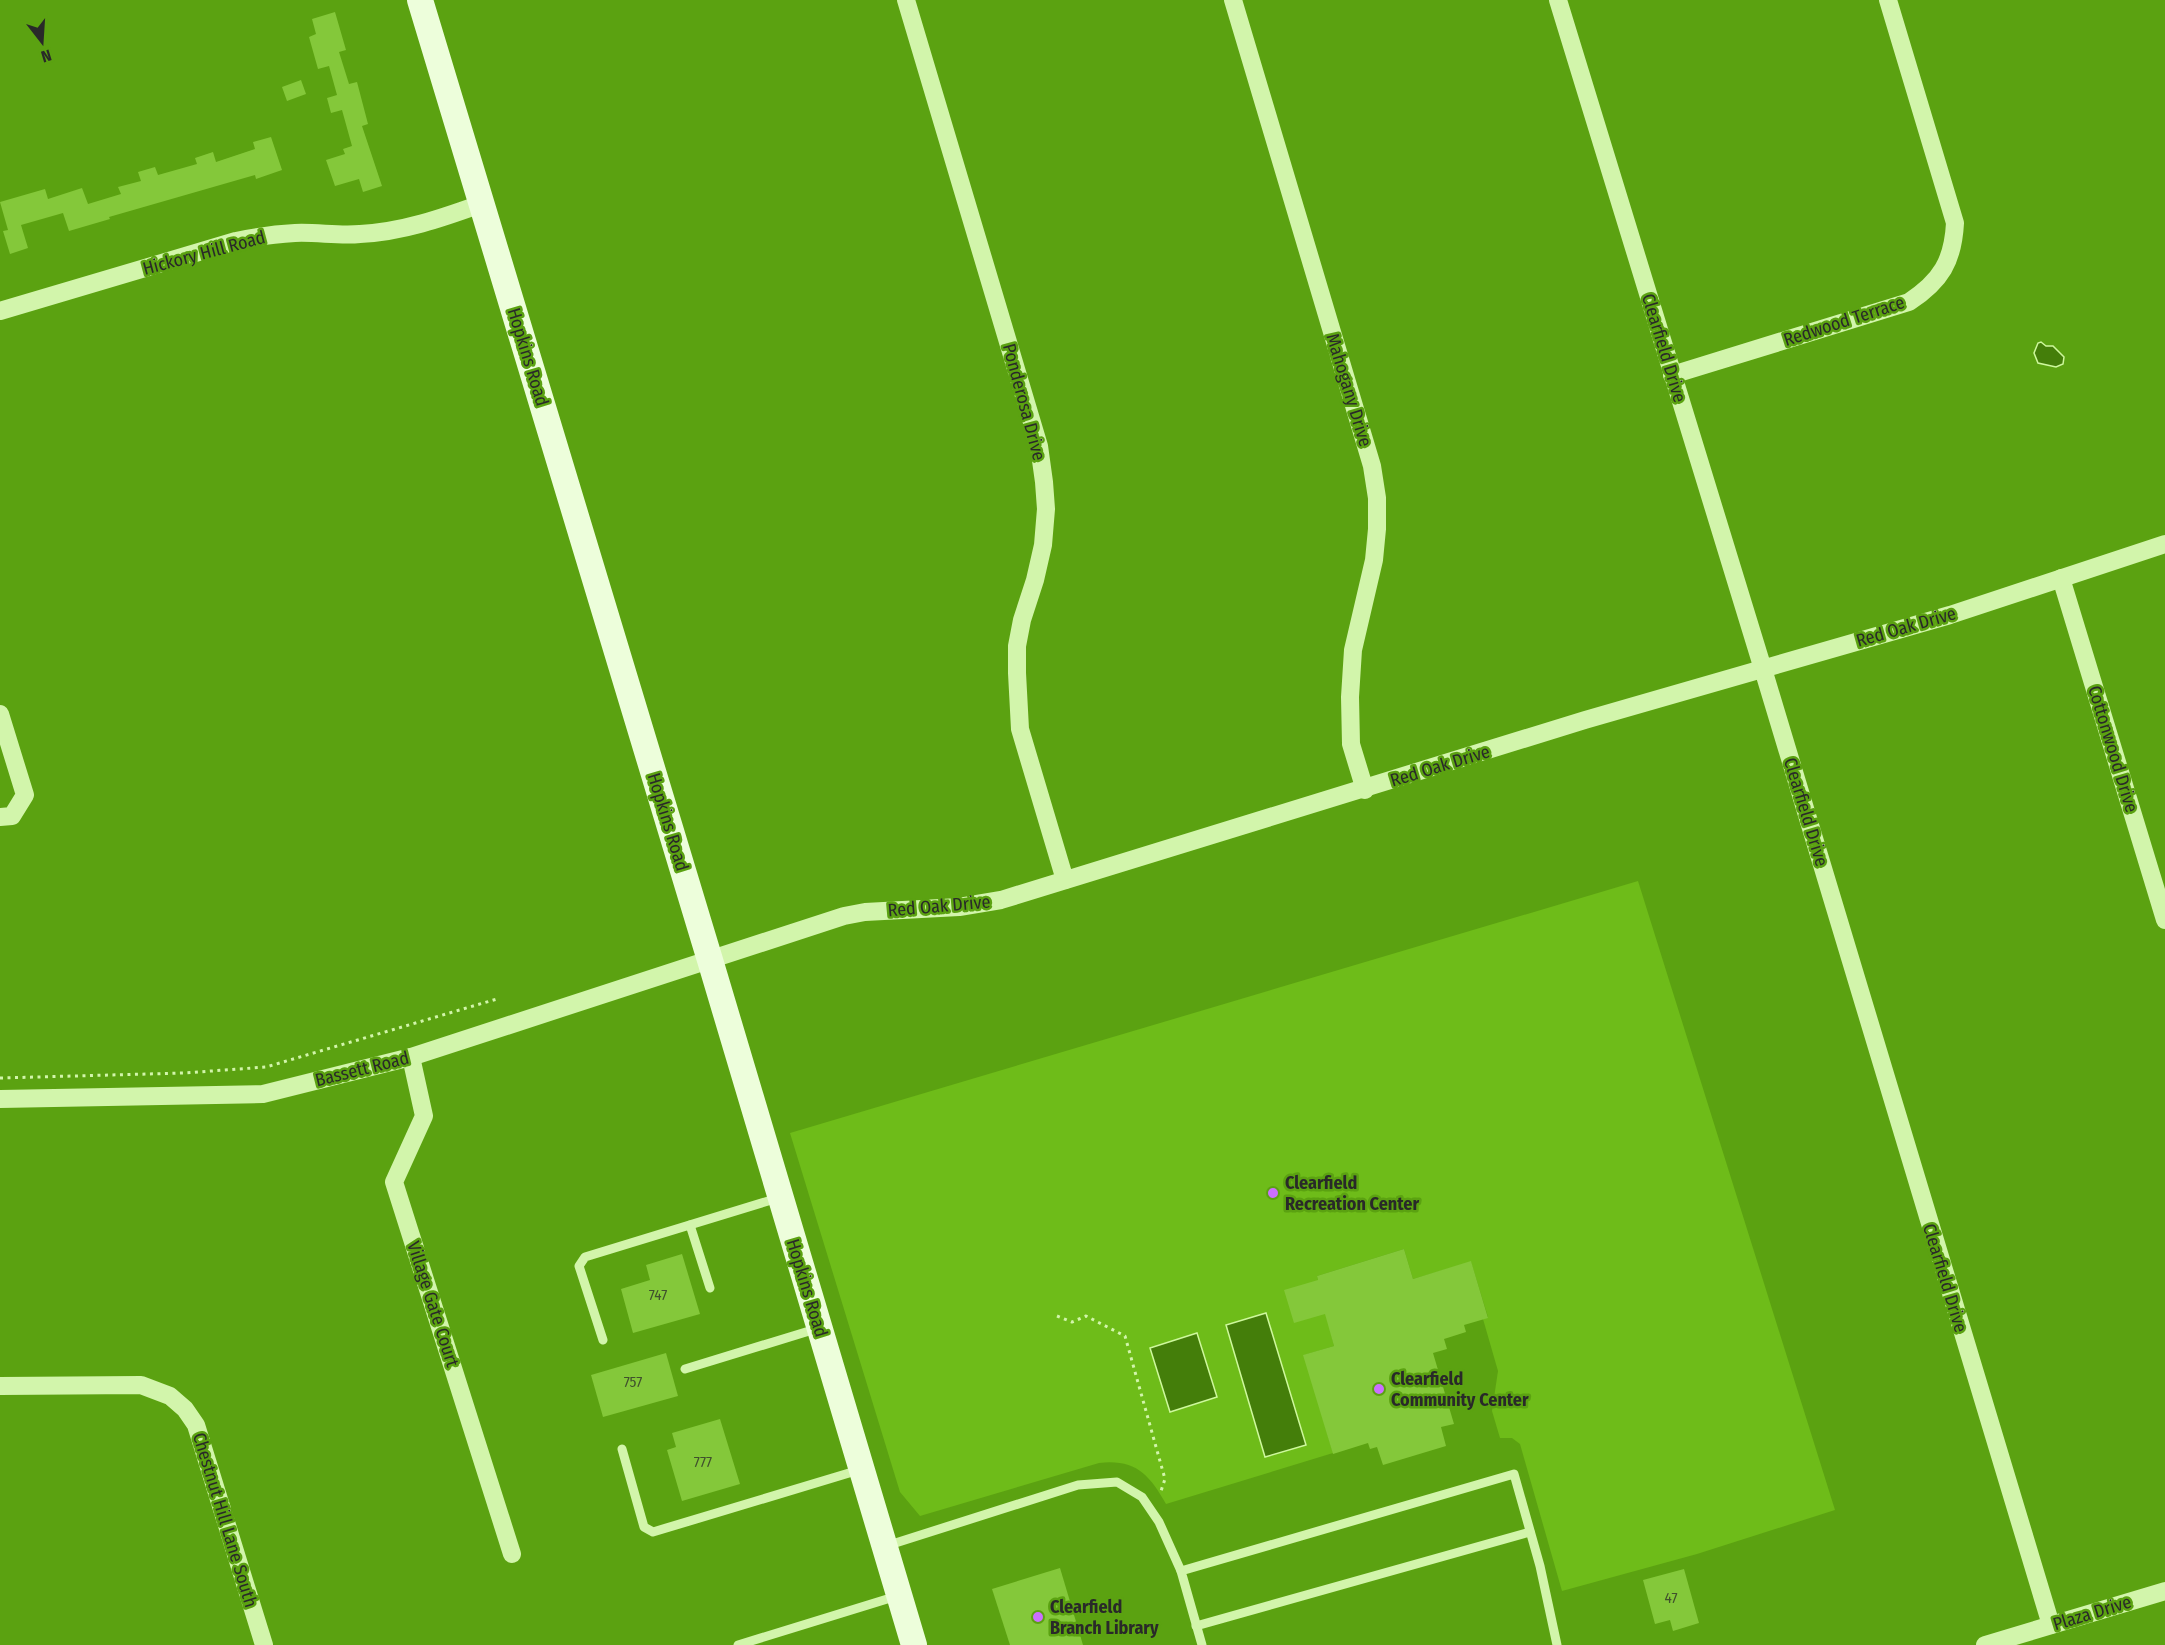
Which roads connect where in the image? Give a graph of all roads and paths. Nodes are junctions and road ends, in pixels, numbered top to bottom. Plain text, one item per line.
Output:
1 (420, 0) edge
2 (906, 0) edge
3 (1233, 0) edge
4 (1558, 0) edge
5 (1888, 0) edge
6 (481, 204) junction
7 (0, 311) edge
8 (1672, 375) junction
9 (2165, 544) edge
10 (2061, 578) junction
11 (1763, 669) junction
12 (0, 714) edge
13 (1365, 790) junction
14 (0, 817) edge
15 (1065, 880) junction
16 (2165, 920) edge
17 (710, 960) junction
18 (497, 999) dead end
19 (411, 1057) junction
20 (0, 1078) edge
21 (0, 1099) edge
22 (780, 1198) junction
23 (690, 1225) junction
24 (710, 1288) dead end
25 (1057, 1316) dead end
26 (819, 1328) junction
27 (603, 1340) dead end
28 (684, 1369) dead end
29 (0, 1386) edge
30 (622, 1449) dead end
31 (862, 1470) junction
32 (1160, 1494) dead end
33 (1530, 1532) junction
34 (885, 1547) junction
35 (512, 1554) dead end
36 (1181, 1571) junction
37 (2165, 1590) edge
38 (900, 1595) junction
39 (2051, 1625) junction
40 (1197, 1626) junction
41 (764, 1641) edge
42 (264, 1645) edge
43 (738, 1645) edge
44 (915, 1645) edge
45 (1202, 1645) edge
46 (1557, 1645) edge
47 (1985, 1645) edge

1 - 6 street, Hopkins Road
2 - 15 street, Ponderosa Drive
3 - 13 street, Mahogany Drive
4 - 8 street, Clearfield Drive
5 - 8 street, Redwood Terrace
6 - 7 street, Hickory Hill Road
6 - 17 street, Hopkins Road
8 - 11 street, Clearfield Drive
9 - 10 street, Red Oak Drive
10 - 11 street, Red Oak Drive
10 - 16 street, Cottonwood Drive
11 - 13 street, Red Oak Drive
11 - 39 street, Clearfield Drive
12 - 14 street
13 - 15 street, Red Oak Drive
15 - 17 street, Red Oak Drive
17 - 19 street, Bassett Road
17 - 22 street, Hopkins Road
18 - 20 path
19 - 21 street, Bassett Road
19 - 35 street, Village Gate Court
22 - 23 lane
22 - 26 street, Hopkins Road
23 - 24 lane
23 - 27 lane
25 - 32 path
26 - 28 lane
26 - 31 street, Hopkins Road
29 - 42 street, Chestnut Hill Lane South
30 - 31 lane
31 - 34 street, Hopkins Road
33 - 36 lane
33 - 40 lane
33 - 46 lane
34 - 36 lane
34 - 38 street, Hopkins Road
36 - 40 lane
37 - 39 street, Plaza Drive
38 - 41 lane
38 - 44 street, Hopkins Road
39 - 47 street, Plaza Drive
40 - 45 lane
41 - 43 lane

